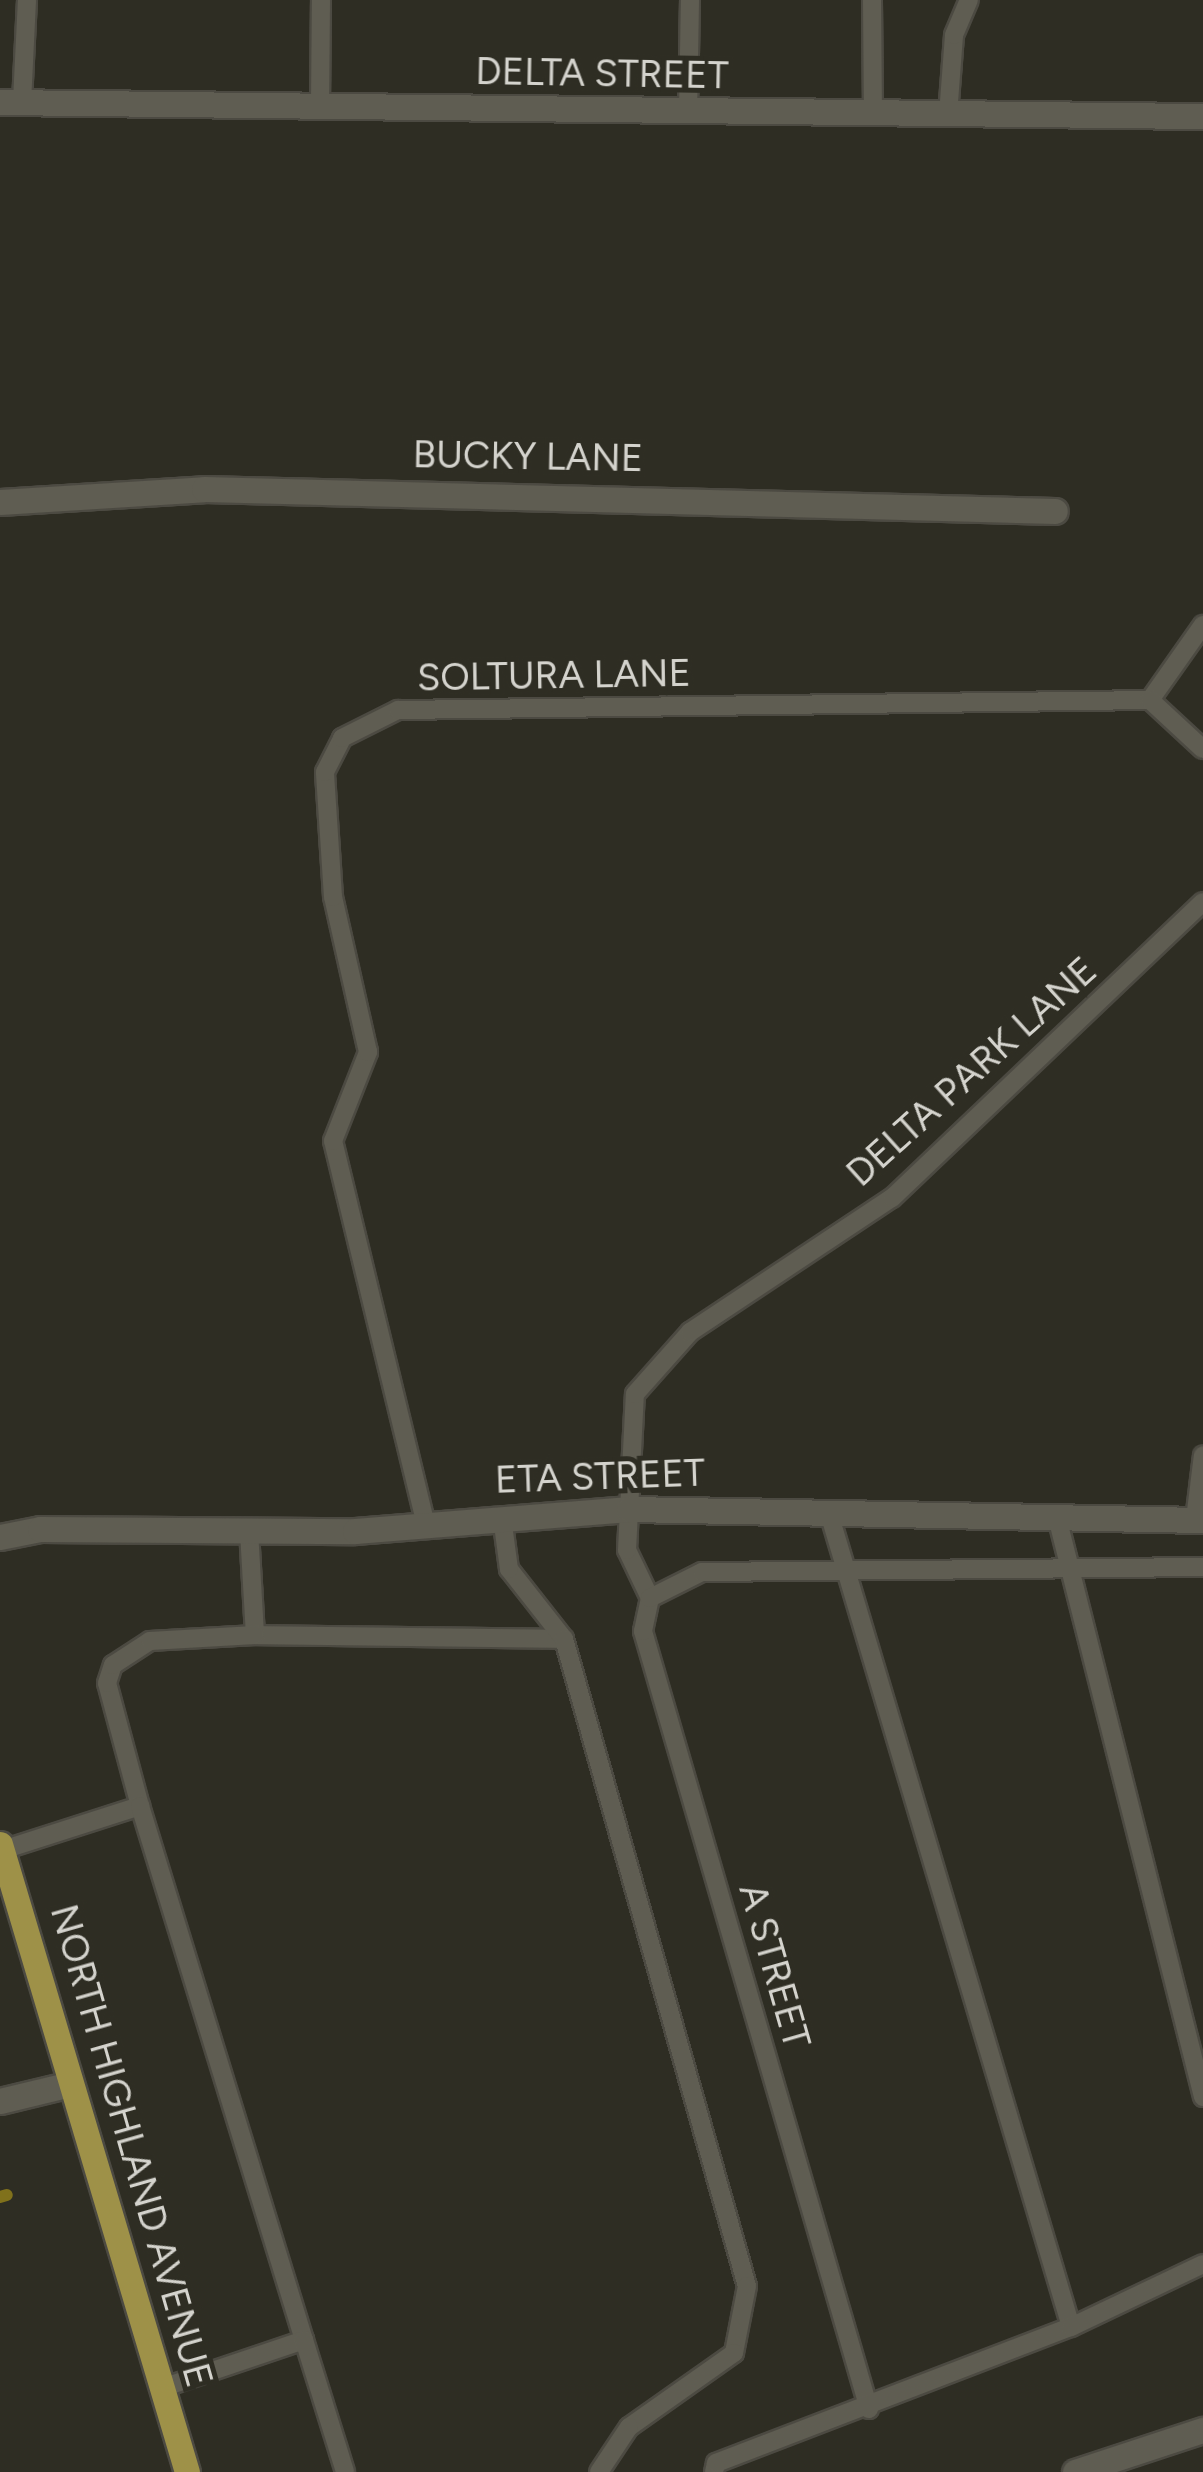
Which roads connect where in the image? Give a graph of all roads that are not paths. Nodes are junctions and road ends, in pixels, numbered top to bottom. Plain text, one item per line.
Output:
1 (27, 0) edge
2 (321, 0) edge
3 (690, 0) edge
4 (872, 0) edge
5 (969, 0) edge
6 (11, 102) edge
7 (320, 109) junction
8 (688, 113) junction
9 (872, 115) junction
10 (948, 115) junction
11 (1203, 116) edge
12 (0, 502) edge
13 (1055, 511) dead end
14 (1203, 625) edge
15 (1150, 700) junction
16 (1203, 749) edge
17 (1203, 902) edge
18 (1203, 1455) edge
19 (628, 1509) junction
20 (828, 1513) junction
21 (502, 1517) junction
22 (1057, 1517) junction
23 (1199, 1520) edge
24 (425, 1521) junction
25 (249, 1530) junction
26 (0, 1537) edge
27 (1070, 1566) junction
28 (1203, 1566) edge
29 (844, 1571) junction
30 (650, 1598) junction
31 (255, 1636) junction
32 (564, 1639) junction
33 (140, 1806) junction
34 (3, 1846) edge
35 (71, 2084) junction
36 (1203, 2097) edge
37 (0, 2101) edge
38 (1203, 2264) edge
39 (1071, 2327) junction
40 (304, 2340) junction
41 (162, 2388) junction
42 (869, 2409) junction
43 (1203, 2430) edge
44 (188, 2472) edge
45 (346, 2472) edge
46 (599, 2472) edge
47 (714, 2472) edge
48 (1075, 2472) edge

1 - 6 lane
2 - 7 lane
3 - 8 lane
4 - 9 lane
5 - 10 lane
6 - 7 street, DELTA STREET
7 - 8 street, DELTA STREET
8 - 9 street, DELTA STREET
9 - 10 street, DELTA STREET
10 - 11 street, DELTA STREET
12 - 13 street, BUCKY LANE
14 - 15 lane
15 - 16 lane
15 - 24 lane, SOLTURA LANE
17 - 19 lane, DELTA PARK LANE
18 - 23 lane
19 - 20 street, ETA STREET
19 - 21 street, ETA STREET
19 - 30 lane, DELTA PARK LANE
20 - 22 street, ETA STREET
20 - 29 lane
21 - 24 street, ETA STREET
21 - 32 lane
22 - 23 street, ETA STREET
22 - 27 lane
24 - 25 street, ETA STREET
25 - 26 street, ETA STREET
25 - 31 lane
27 - 28 lane
27 - 29 lane
27 - 36 lane
29 - 30 lane
29 - 39 lane
30 - 42 lane, A STREET
31 - 32 lane
31 - 33 lane
32 - 46 lane
33 - 34 lane
33 - 40 lane
34 - 35 main road, NORTH HIGHLAND AVENUE
35 - 37 street
35 - 41 main road, NORTH HIGHLAND AVENUE
38 - 39 lane
39 - 42 lane
40 - 41 lane
40 - 45 lane
41 - 44 main road, NORTH HIGHLAND AVENUE
42 - 47 lane
43 - 48 street

